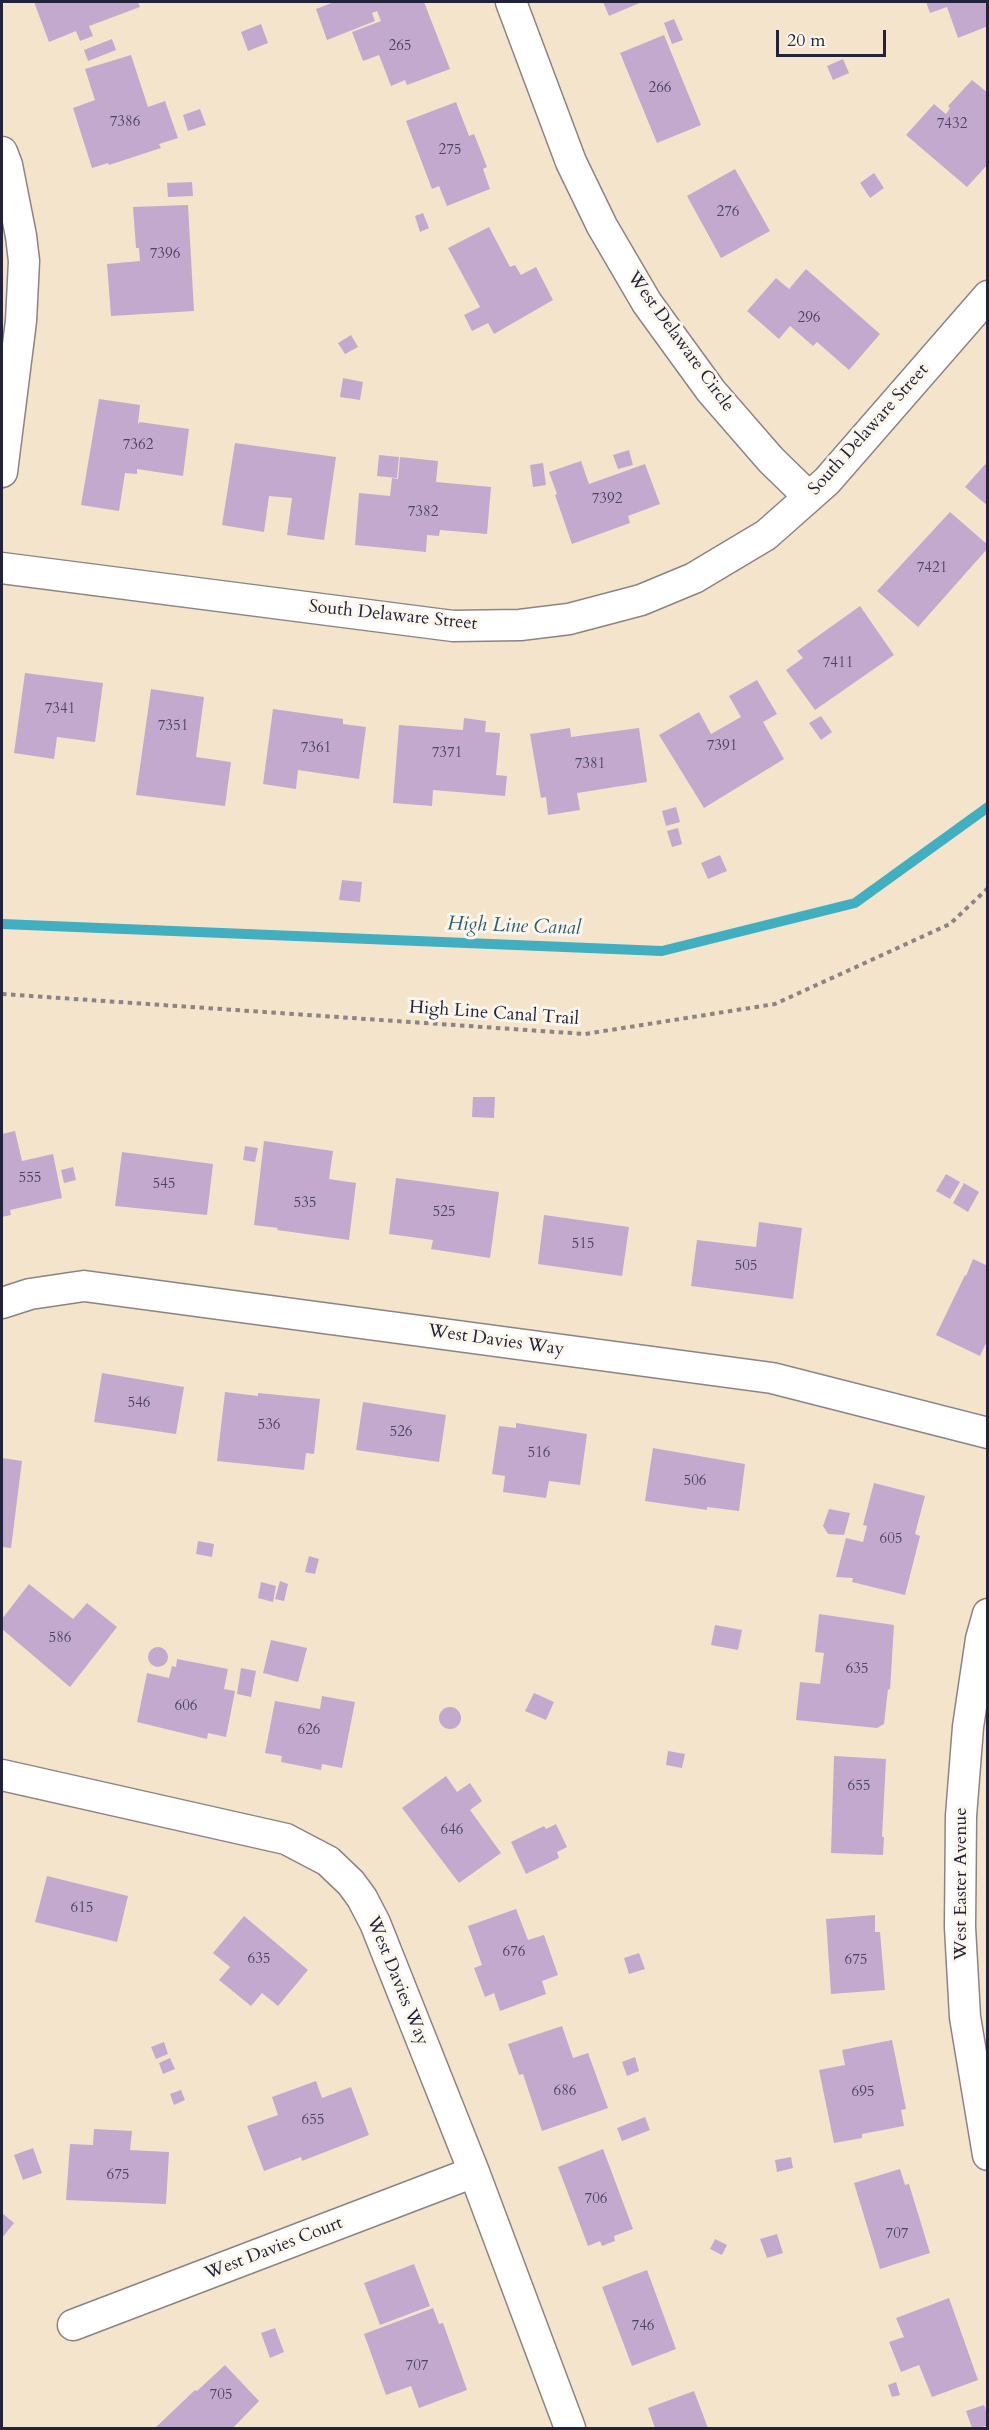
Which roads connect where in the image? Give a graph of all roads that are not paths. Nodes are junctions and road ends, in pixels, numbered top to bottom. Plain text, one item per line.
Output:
1 (510, 2) edge
2 (2, 152) edge
3 (987, 296) edge
4 (2, 472) edge
5 (809, 497) junction
6 (2, 568) edge
7 (2, 1303) edge
8 (987, 1433) edge
9 (987, 1614) edge
10 (2, 1775) edge
11 (987, 2155) edge
12 (474, 2172) junction
13 (73, 2325) dead end
14 (570, 2428) edge

1 - 5 street, West Delaware Circle
2 - 4 street
3 - 5 street, South Delaware Street
5 - 6 street, South Delaware Street
7 - 8 street, West Davies Way
9 - 11 street, West Easter Avenue
10 - 12 street, West Davies Way
12 - 13 street, West Davies Court
12 - 14 street, West Davies Way

